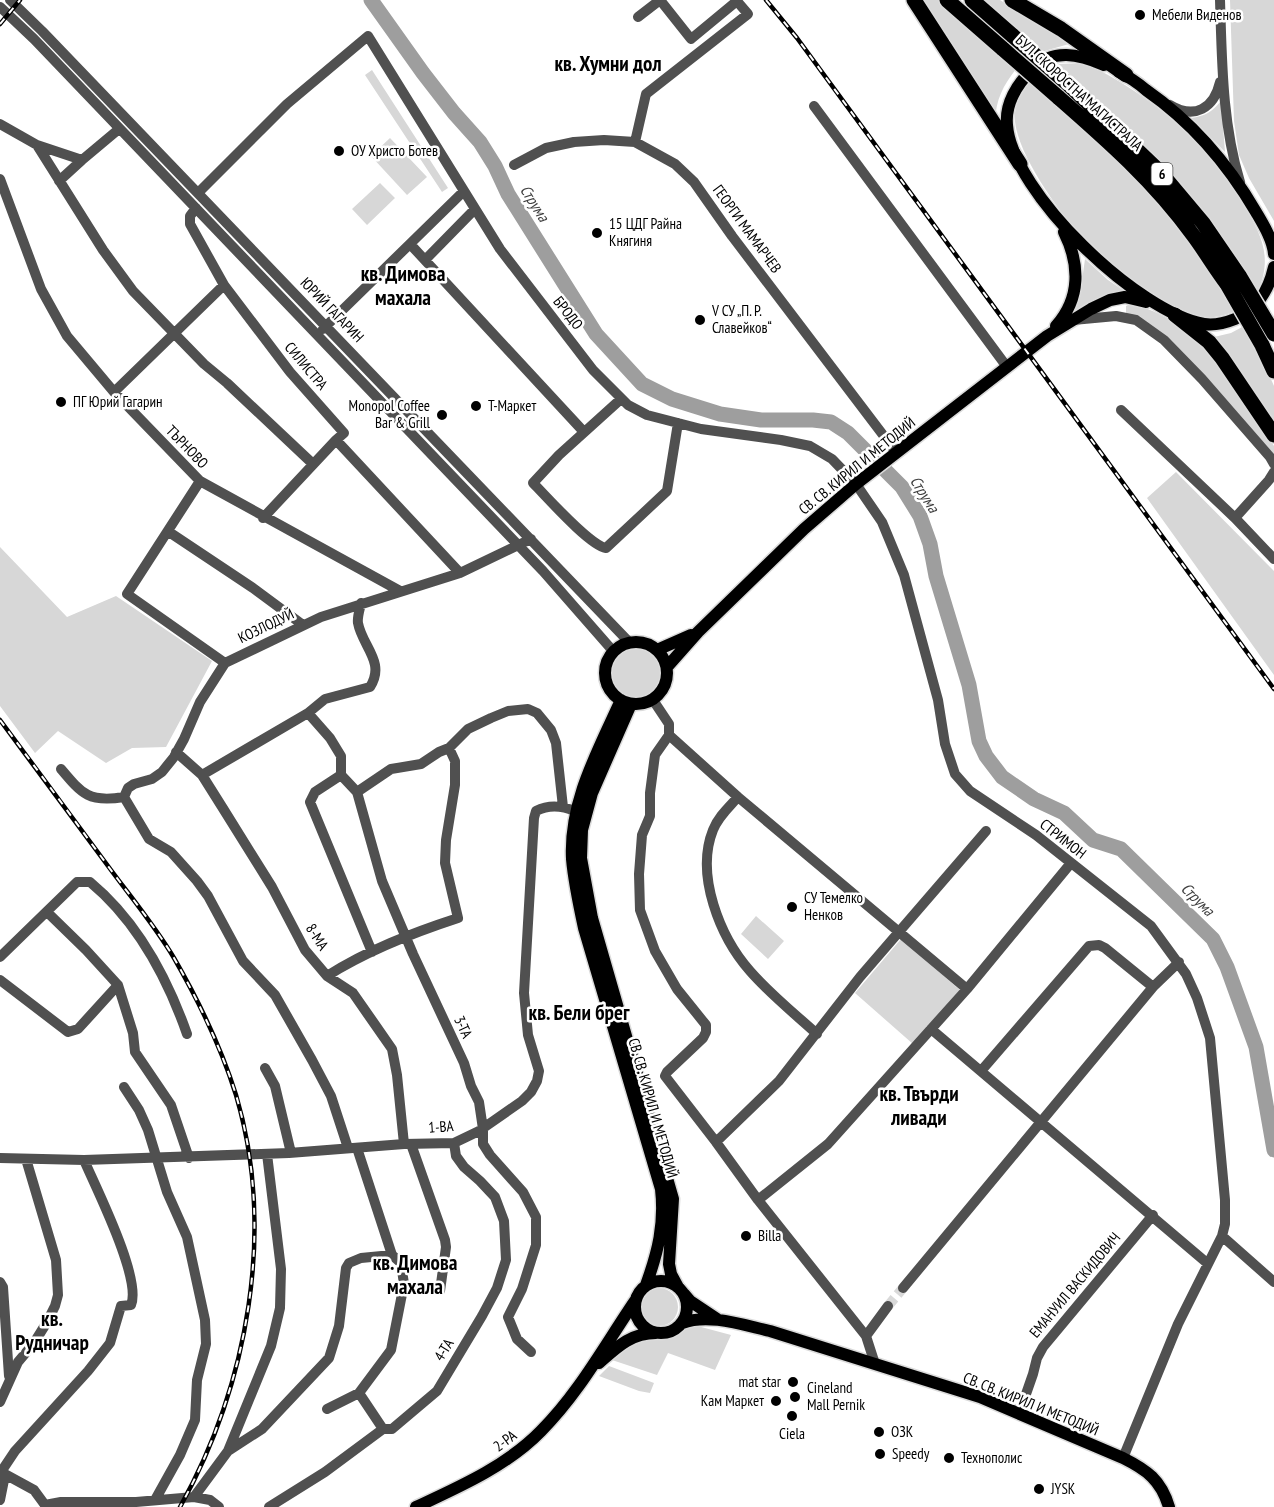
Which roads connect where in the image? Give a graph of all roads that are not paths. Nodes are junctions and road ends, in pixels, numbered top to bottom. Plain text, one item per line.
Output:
1 (10, 0) edge
2 (914, 0) edge
3 (947, 0) edge
4 (972, 0) edge
5 (1012, 0) edge
6 (1220, 0) edge
7 (736, 1) edge
8 (0, 7) edge
9 (638, 17) dead end
10 (1222, 72) junction
11 (1126, 75) junction
12 (1161, 100) junction
13 (814, 106) dead end
14 (0, 124) edge
15 (119, 129) junction
16 (635, 142) junction
17 (37, 145) junction
18 (82, 160) junction
19 (1020, 164) junction
20 (513, 165) dead end
21 (0, 179) edge
22 (59, 181) junction
23 (1241, 186) junction
24 (464, 191) junction
25 (198, 193) junction
26 (196, 208) junction
27 (475, 209) junction
28 (1056, 215) junction
29 (410, 244) junction
30 (1274, 248) edge
31 (1274, 254) edge
32 (426, 260) junction
33 (1274, 267) edge
34 (1234, 280) junction
35 (224, 285) junction
36 (1274, 297) edge
37 (1261, 299) junction
38 (1169, 312) junction
39 (1072, 321) junction
40 (327, 326) junction
41 (174, 332) junction
42 (1274, 334) edge
43 (317, 335) junction
44 (1047, 336) junction
45 (1007, 367) junction
46 (1274, 371) edge
47 (114, 392) junction
48 (621, 399) junction
49 (1121, 410) dead end
50 (678, 423) junction
51 (585, 432) junction
52 (1274, 435) edge
53 (336, 440) junction
54 (892, 456) junction
55 (314, 464) junction
56 (1274, 464) edge
57 (1274, 472) edge
58 (847, 473) joint
59 (860, 481) junction
60 (200, 482) junction
61 (263, 518) junction
62 (1235, 518) junction
63 (169, 532) junction
64 (531, 539) junction
65 (518, 544) junction
66 (1274, 559) edge
67 (460, 573) junction
68 (400, 591) junction
69 (361, 603) junction
70 (303, 625) junction
71 (698, 632) junction
72 (629, 642) junction
73 (657, 650) junction
74 (613, 651) junction
75 (225, 663) junction
76 (667, 668) junction
77 (653, 700) junction
78 (626, 702) junction
79 (308, 713) junction
80 (669, 735) junction
81 (448, 748) junction
82 (176, 752) junction
83 (61, 769) dead end
84 (341, 775) junction
85 (202, 776) junction
86 (357, 792) junction
87 (124, 797) junction
88 (738, 797) junction
89 (563, 807) junction
90 (580, 813) junction
91 (986, 831) dead end
92 (1071, 863) junction
93 (47, 912) junction
94 (900, 932) junction
95 (406, 936) junction
96 (372, 952) junction
97 (0, 957) edge
98 (1179, 962) junction
99 (327, 976) junction
100 (0, 980) edge
101 (118, 986) junction
102 (1153, 987) junction
103 (967, 989) junction
104 (931, 1029) junction
105 (187, 1034) dead end
106 (817, 1034) junction
107 (266, 1068) dead end
108 (981, 1071) junction
109 (124, 1087) dead end
110 (1041, 1122) junction
111 (483, 1129) junction
112 (716, 1142) junction
113 (454, 1143) junction
114 (408, 1144) junction
115 (352, 1148) junction
116 (291, 1153) junction
117 (267, 1154) junction
118 (158, 1157) junction
119 (0, 1158) edge
120 (189, 1158) junction
121 (26, 1159) junction
122 (84, 1160) junction
123 (758, 1200) junction
124 (1153, 1215) junction
125 (1222, 1236) junction
126 (392, 1255) junction
127 (1207, 1263) junction
128 (0, 1282) edge
129 (1274, 1282) edge
130 (646, 1285) junction
131 (903, 1288) tunnel mouth
132 (681, 1290) junction
133 (440, 1291) dead end
134 (635, 1300) junction
135 (888, 1306) tunnel mouth
136 (721, 1321) junction
137 (682, 1323) junction
138 (657, 1333) junction
139 (866, 1336) junction
140 (531, 1352) dead end
141 (875, 1364) junction
142 (590, 1372) junction
143 (9, 1380) junction
144 (359, 1393) junction
145 (0, 1402) edge
146 (327, 1408) dead end
147 (1019, 1414) junction
148 (383, 1430) junction
149 (228, 1451) junction
150 (1123, 1458) junction
151 (0, 1472) edge
152 (194, 1497) junction
153 (0, 1500) edge
154 (155, 1500) junction
155 (438, 1501) edge
156 (45, 1506) edge
157 (219, 1507) edge
158 (269, 1507) edge
159 (416, 1507) edge
160 (1169, 1507) edge

1 - 25 street, ЮРИЙ ГАГАРИН
2 - 19 highway
3 - 34 highway, БУЛ. СКОРОСТНА МАГИСТРАЛА / 6, bridge
4 - 34 highway, БУЛ. СКОРОСТНА МАГИСТРАЛА / 6, bridge
5 - 11 highway
6 - 10 street
7 - 9 street
7 - 16 street
8 - 15 street, ЮРИЙ ГАГАРИН
10 - 12 street
10 - 23 street
11 - 12 main road
11 - 19 main road
12 - 23 main road
13 - 45 street
14 - 17 street
15 - 18 street
15 - 26 street, ЮРИЙ ГАГАРИН
16 - 20 street, ГЕОРГИ МАМАРЧЕВ
16 - 54 street, ГЕОРГИ МАМАРЧЕВ
17 - 18 street
17 - 22 street
18 - 22 street
19 - 28 main road
21 - 47 street, ТЪРНОВО
22 - 41 street
23 - 30 main road
24 - 25 street, БРОДО
24 - 27 street, БРОДО
24 - 29 street
25 - 40 street, ЮРИЙ ГАГАРИН
26 - 35 street
26 - 43 street, ЮРИЙ ГАГАРИН
27 - 32 street
27 - 48 street, БРОДО
28 - 38 main road
28 - 44 main road, СВ. СВ. КИРИЛ И МЕТОДИЙ
29 - 32 street
29 - 40 street
30 - 31 main road
32 - 51 street
33 - 37 main road
34 - 42 highway, БУЛ. СКОРОСТНА МАГИСТРАЛА / 6, bridge
34 - 46 highway, БУЛ. СКОРОСТНА МАГИСТРАЛА / 6, bridge
35 - 41 street
35 - 53 street, СИЛИСТРА
36 - 37 main road
37 - 38 main road
38 - 39 main road, СВ. СВ. КИРИЛ И МЕТОДИЙ
38 - 52 highway
39 - 44 main road, СВ. СВ. КИРИЛ И МЕТОДИЙ
39 - 56 street
40 - 43 street
40 - 64 street, ЮРИЙ ГАГАРИН
41 - 47 street
41 - 55 street
43 - 65 street, ЮРИЙ ГАГАРИН
44 - 45 main road, СВ. СВ. КИРИЛ И МЕТОДИЙ
45 - 54 main road, СВ. СВ. КИРИЛ И МЕТОДИЙ
47 - 60 street, ТЪРНОВО
48 - 50 street, БРОДО
48 - 51 street
49 - 62 street
50 - 51 street
50 - 58 street, БРОДО
53 - 55 street
53 - 67 street
54 - 59 main road, СВ. СВ. КИРИЛ И МЕТОДИЙ
55 - 61 street
57 - 62 street
58 - 59 street, СТРИМОН
59 - 71 main road, СВ. СВ. КИРИЛ И МЕТОДИЙ
59 - 92 street, СТРИМОН
60 - 61 street, ТЪРНОВО
60 - 63 street
61 - 68 street, ТЪРНОВО
62 - 66 street
63 - 70 street
63 - 75 street
64 - 65 street, КОЗЛОДУЙ
64 - 72 street, ЮРИЙ ГАГАРИН
65 - 67 street, КОЗЛОДУЙ
65 - 74 street, ЮРИЙ ГАГАРИН
67 - 68 street, КОЗЛОДУЙ
68 - 69 street, КОЗЛОДУЙ
69 - 70 street, КОЗЛОДУЙ
69 - 79 street
70 - 75 street, КОЗЛОДУЙ
71 - 73 main road, СВ. СВ. КИРИЛ И МЕТОДИЙ
71 - 76 main road, СВ. СВ. КИРИЛ И МЕТОДИЙ
72 - 73 main road
72 - 74 main road
73 - 76 main road
74 - 78 main road
75 - 82 street
76 - 77 main road
77 - 78 main road
77 - 80 street
78 - 90 main road, СВ. СВ. КИРИЛ И МЕТОДИЙ
79 - 84 street
79 - 85 street
80 - 88 street
80 - 112 street
81 - 86 street
81 - 89 street
81 - 95 street
82 - 85 street, 8-МА
82 - 87 street
83 - 87 street
84 - 86 street, 3-ТА
84 - 96 street
85 - 99 street, 8-МА
86 - 95 street, 3-ТА
87 - 115 street
88 - 94 street
88 - 106 street
89 - 90 street, 1-ВА
89 - 111 street, 1-ВА
90 - 130 main road, СВ. СВ. КИРИЛ И МЕТОДИЙ
90 - 132 main road, СВ. СВ. КИРИЛ И МЕТОДИЙ
91 - 94 street
92 - 98 street, СТРИМОН
92 - 103 street
93 - 97 street
93 - 101 street
93 - 105 street
94 - 103 street
94 - 106 street
95 - 96 street
95 - 111 street, 3-ТА
96 - 99 street
98 - 102 street
98 - 125 street, СТРИМОН
99 - 114 street, 8-МА
100 - 101 street
101 - 120 street
102 - 108 street
102 - 110 street
103 - 104 street
104 - 108 street
104 - 123 street
106 - 112 street
107 - 116 street
108 - 110 street
109 - 118 street
110 - 124 street
110 - 131 street
111 - 113 street, 1-ВА
111 - 140 street, 3-ТА
112 - 123 street
113 - 114 street, 1-ВА
113 - 148 street, 4-ТА
114 - 115 street, 1-ВА
114 - 133 street, 8-МА
115 - 116 street, 1-ВА
115 - 126 street
116 - 117 street, 1-ВА
117 - 120 street, 1-ВА
117 - 149 street
118 - 120 street, 1-ВА
118 - 122 street, 1-ВА
118 - 154 street
119 - 121 street, 1-ВА
121 - 122 street, 1-ВА
121 - 143 street
122 - 151 street
123 - 139 street
124 - 127 street
124 - 147 street, ЕМАНУИЛ ВАСКИДОВИЧ
125 - 127 street
125 - 129 street
126 - 144 street
126 - 149 street
127 - 150 street
128 - 143 street
130 - 132 main road
130 - 134 main road
132 - 136 main road, СВ. СВ. КИРИЛ И МЕТОДИЙ
132 - 137 main road
134 - 138 main road
134 - 142 main road, 2-РА
135 - 139 street
136 - 137 main road, СВ. СВ. КИРИЛ И МЕТОДИЙ
136 - 141 main road, СВ. СВ. КИРИЛ И МЕТОДИЙ
137 - 138 main road
138 - 142 main road, 2-РА
139 - 141 street
141 - 147 main road, СВ. СВ. КИРИЛ И МЕТОДИЙ
142 - 155 main road, 2-РА
143 - 145 street
144 - 146 street
144 - 148 street
147 - 150 main road, СВ. СВ. КИРИЛ И МЕТОДИЙ
148 - 158 street, 4-ТА
149 - 152 street
150 - 160 main road, СВ. СВ. КИРИЛ И МЕТОДИЙ
151 - 153 street
151 - 156 street
152 - 154 street
152 - 157 street
154 - 156 street
155 - 159 main road, 2-РА

